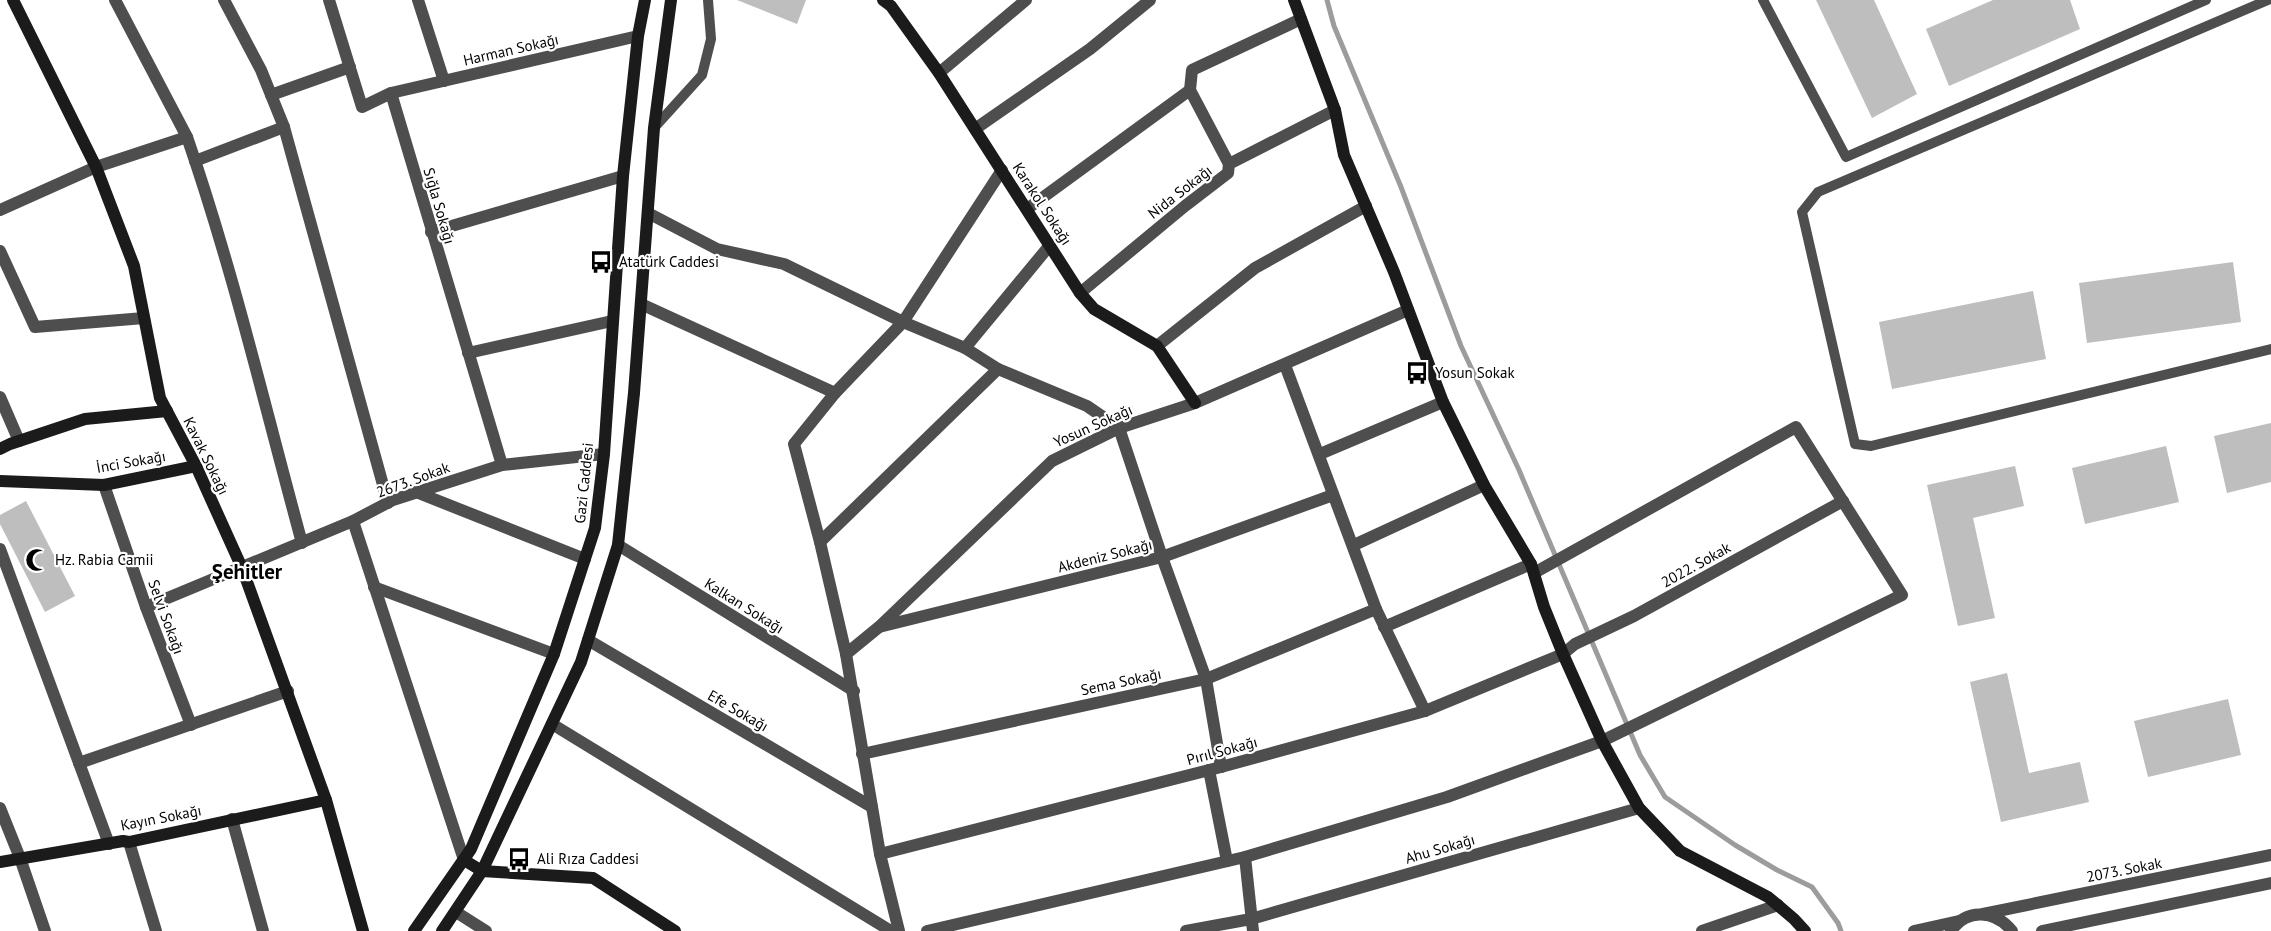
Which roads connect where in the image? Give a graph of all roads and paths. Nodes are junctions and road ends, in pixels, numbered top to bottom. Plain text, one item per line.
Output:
1 (13, 0) edge
2 (115, 0) edge
3 (224, 0) edge
4 (329, 0) edge
5 (418, 0) edge
6 (645, 0) edge
7 (671, 0) edge
8 (708, 0) edge
9 (1026, 0) edge
10 (1150, 0) edge
11 (1294, 0) edge
12 (1763, 0) edge
13 (2206, 0) edge
14 (2268, 0) edge
15 (890, 2) edge
16 (1301, 19) junction
17 (638, 36) junction
18 (350, 67) junction
19 (939, 73) junction
20 (444, 81) junction
21 (1190, 90) junction
22 (391, 93) junction
23 (271, 95) junction
24 (1335, 110) junction
25 (284, 127) junction
26 (654, 128) junction
27 (975, 129) junction
28 (187, 137) junction
29 (195, 161) junction
30 (1229, 164) junction
31 (96, 167) junction
32 (1002, 170) junction
33 (623, 176) junction
34 (1366, 206) junction
35 (1027, 209) junction
36 (0, 210) edge
37 (648, 213) junction
38 (431, 232) junction
39 (1050, 245) junction
40 (0, 251) edge
41 (1080, 293) junction
42 (641, 304) junction
43 (1408, 310) junction
44 (144, 318) junction
45 (612, 321) junction
46 (903, 322) junction
47 (1157, 346) junction
48 (965, 348) junction
49 (2271, 349) edge
50 (468, 354) junction
51 (1285, 365) junction
52 (998, 369) junction
53 (836, 393) junction
54 (0, 396) edge
55 (1443, 402) junction
56 (1195, 403) junction
57 (167, 411) junction
58 (1119, 428) junction
59 (19, 441) junction
60 (0, 449) edge
61 (603, 454) junction
62 (1320, 454) junction
63 (502, 465) junction
64 (196, 466) junction
65 (0, 481) edge
66 (104, 484) junction
67 (1484, 485) junction
68 (416, 492) junction
69 (1333, 495) junction
70 (1843, 501) junction
71 (388, 502) junction
72 (353, 521) junction
73 (820, 542) junction
74 (302, 543) junction
75 (618, 545) junction
76 (1354, 545) junction
77 (0, 549) edge
78 (1162, 557) junction
79 (585, 559) junction
80 (242, 568) junction
81 (1536, 569) junction
82 (374, 587) junction
83 (146, 607) junction
84 (1376, 609) junction
85 (879, 627) junction
86 (1384, 627) junction
87 (588, 640) junction
88 (554, 654) junction
89 (846, 654) junction
90 (1563, 654) junction
91 (1206, 679) junction
92 (288, 691) junction
93 (854, 691) junction
94 (1425, 711) junction
95 (191, 724) junction
96 (552, 724) junction
97 (1607, 738) junction
98 (862, 753) junction
99 (79, 763) junction
100 (1215, 768) junction
101 (326, 800) junction
102 (872, 807) junction
103 (0, 808) edge
104 (1639, 808) junction
105 (232, 819) junction
106 (129, 842) junction
107 (109, 844) junction
108 (880, 854) junction
109 (2271, 855) edge
110 (1245, 857) junction
111 (20, 858) junction
112 (464, 860) junction
113 (1227, 861) junction
114 (0, 862) edge
115 (482, 872) junction
116 (2271, 883) edge
117 (1778, 905) junction
118 (456, 912) junction
119 (1983, 914) junction
120 (1960, 921) junction
121 (1252, 925) edge
122 (45, 931) edge
123 (156, 931) edge
124 (263, 931) edge
125 (363, 931) edge
126 (414, 931) edge
127 (442, 931) edge
128 (486, 931) edge
129 (675, 931) edge
130 (891, 931) edge
131 (899, 931) edge
132 (927, 931) edge
133 (1190, 931) edge
134 (1702, 931) edge
135 (1805, 931) edge
136 (1914, 931) edge
137 (1951, 931) edge
138 (2012, 931) edge
139 (2042, 931) edge

1 - 31 street, Kavak Sokağı
2 - 28 street
3 - 23 street
4 - 18 street
5 - 20 street
6 - 17 street, Gazi Caddesi
7 - 26 street
8 - 26 lane
9 - 19 street
10 - 27 street
11 - 16 street
12 - 13 lane
14 - 49 lane
15 - 19 street, Karakol Sokağı
16 - 21 street
16 - 24 street
17 - 20 street, Harman Sokağı
17 - 33 street, Gazi Caddesi
18 - 22 street
18 - 23 street
19 - 27 street, Karakol Sokağı
20 - 22 street, Harman Sokağı
21 - 30 street
21 - 35 street
22 - 38 street, Sığla Sokağı
23 - 25 street
24 - 30 street, Nida Sokağı
24 - 34 street
25 - 29 street
25 - 71 street
26 - 37 street
27 - 32 street, Karakol Sokağı
28 - 29 street
28 - 31 street
29 - 74 street
30 - 41 street, Nida Sokağı
31 - 36 street
31 - 44 street, Kavak Sokağı
32 - 35 street, Karakol Sokağı
32 - 46 street
33 - 38 street
33 - 45 street, Gazi Caddesi
34 - 43 street
34 - 47 street
35 - 39 street, Karakol Sokağı
37 - 42 street
37 - 46 street
38 - 50 street, Sığla Sokağı
39 - 41 street, Karakol Sokağı
39 - 48 street
40 - 44 street
41 - 47 street, Karakol Sokağı
42 - 53 street
42 - 75 street
43 - 51 street, Yosun Sokağı
43 - 55 street
44 - 57 street, Kavak Sokağı
45 - 50 street
45 - 61 street, Gazi Caddesi
46 - 48 street
46 - 53 street
47 - 56 street, Karakol Sokağı
48 - 52 street
50 - 63 street, Sığla Sokağı
51 - 56 street, Yosun Sokağı
51 - 62 street
52 - 58 street
52 - 73 street
53 - 73 street
54 - 59 street
55 - 62 street
55 - 67 street
56 - 58 street, Yosun Sokağı
57 - 59 street
57 - 64 street, Kavak Sokağı
58 - 78 street
58 - 85 street, Yosun Sokağı
59 - 60 street
61 - 63 street, 2673. Sokak
61 - 79 street, Gazi Caddesi
62 - 69 street
63 - 68 street, 2673. Sokak
64 - 66 street, İnci Sokağı
64 - 80 street, Kavak Sokağı
65 - 66 street, İnci Sokağı
66 - 83 street, Selvi Sokağı
67 - 76 street
67 - 81 street
68 - 71 street, 2673. Sokak
68 - 79 street
69 - 76 street
69 - 78 street, Akdeniz Sokağı
70 - 81 street
70 - 90 street, 2022. Sokak
70 - 97 street
71 - 72 street, 2673. Sokak
72 - 74 street, 2673. Sokak
72 - 82 street
73 - 89 street
74 - 80 street, 2673. Sokak
75 - 87 street
75 - 93 street, Kalkan Sokağı
76 - 84 street
77 - 99 street
78 - 85 street, Akdeniz Sokağı
78 - 91 street
79 - 88 street, Gazi Caddesi
80 - 83 street, 2673. Sokak
80 - 92 street, Kavak Sokağı
81 - 86 street
81 - 90 street
82 - 88 street
82 - 112 street
83 - 95 street, Selvi Sokağı
84 - 86 street
84 - 91 street, Sema Sokağı
85 - 89 street, Yosun Sokağı
86 - 94 street
87 - 96 street
87 - 102 street, Efe Sokağı
88 - 112 street, Gazi Caddesi
89 - 93 street
90 - 94 street, Pırıl Sokağı
90 - 97 street
91 - 98 street, Sema Sokağı
91 - 100 street
92 - 95 street
92 - 101 street, Kavak Sokağı
93 - 98 street
94 - 100 street, Pırıl Sokağı
95 - 99 street
96 - 115 street
96 - 130 street
97 - 104 street
97 - 110 street
98 - 102 street
99 - 107 street
100 - 108 street, Pırıl Sokağı
100 - 113 street
101 - 105 street, Kayın Sokağı
101 - 125 street, Kavak Sokağı
102 - 108 street
103 - 111 street
104 - 117 street
104 - 121 street, Ahu Sokağı
105 - 106 street, Kayın Sokağı
105 - 124 street
106 - 107 street, Kayın Sokağı
106 - 123 street
107 - 111 street, Kayın Sokağı
108 - 131 street
109 - 119 street, 2073. Sokak
110 - 113 street
110 - 121 street
111 - 114 street, Kayın Sokağı
111 - 122 street
112 - 115 street
112 - 126 street, Gazi Caddesi
113 - 132 street
115 - 118 street
115 - 129 street
116 - 139 street
117 - 134 street
117 - 135 street
118 - 127 street
118 - 128 street
119 - 120 street, 2073. Sokak
119 - 138 street
120 - 136 street
120 - 137 street
121 - 133 street, Ahu Sokağı

